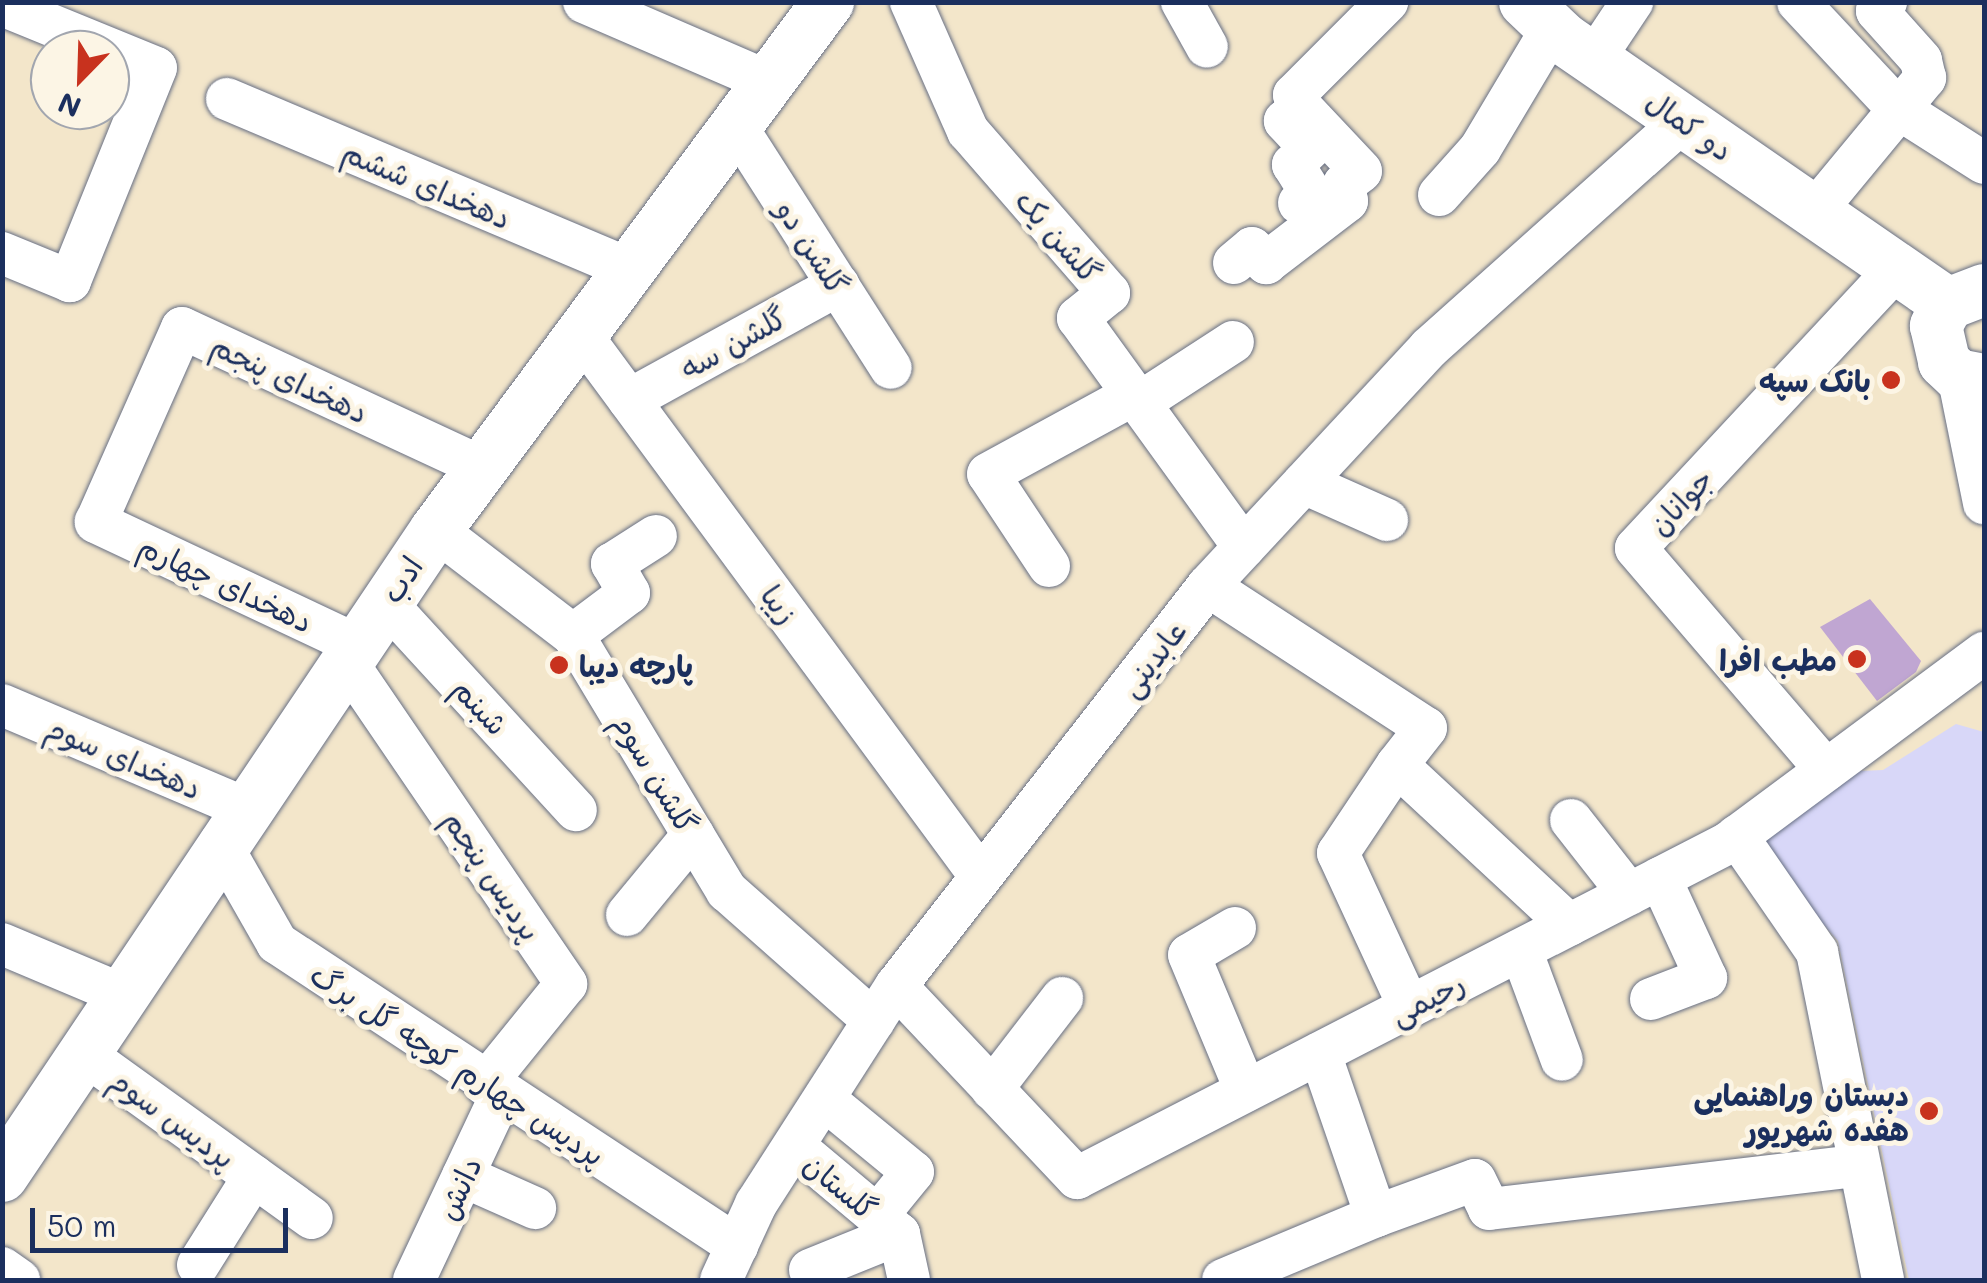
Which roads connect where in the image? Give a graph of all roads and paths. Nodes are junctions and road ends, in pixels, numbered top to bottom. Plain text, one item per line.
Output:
1 (584, 2) edge
2 (828, 2) edge
3 (910, 2) edge
4 (1182, 2) edge
5 (1387, 2) edge
6 (1632, 2) edge
7 (1798, 2) edge
8 (1886, 2) edge
9 (2, 5) edge
10 (1539, 15) edge
11 (1207, 47) dead end
12 (1594, 59) junction
13 (769, 82) junction
14 (228, 99) dead end
15 (1301, 107) junction
16 (1896, 107) junction
17 (1684, 120) junction
18 (736, 126) junction
19 (1984, 163) edge
20 (1439, 194) dead end
21 (1829, 194) dead end
22 (1299, 203) dead end
23 (2, 254) edge
24 (1234, 263) dead end
25 (1870, 265) junction
26 (627, 268) junction
27 (838, 284) junction
28 (1956, 306) edge
29 (579, 332) junction
30 (1233, 342) dead end
31 (891, 368) dead end
32 (1971, 378) edge
33 (1136, 399) junction
34 (630, 400) junction
35 (481, 467) junction
36 (1304, 483) junction
37 (1984, 503) edge
38 (1386, 520) dead end
39 (96, 522) joint
40 (436, 530) junction
41 (656, 536) dead end
42 (1244, 547) junction
43 (1049, 566) dead end
44 (1208, 586) junction
45 (573, 635) junction
46 (363, 636) junction
47 (1984, 652) edge
48 (2, 705) edge
49 (1396, 765) junction
50 (1826, 770) junction
51 (576, 810) dead end
52 (1571, 820) dead end
53 (232, 826) junction
54 (693, 835) junction
55 (1737, 836) junction
56 (982, 876) junction
57 (1645, 886) junction
58 (626, 915) dead end
59 (1569, 925) junction
60 (1235, 928) dead end
61 (2, 944) edge
62 (1520, 950) junction
63 (121, 994) junction
64 (1062, 998) dead end
65 (1651, 999) dead end
66 (885, 1004) junction
67 (1409, 1007) junction
68 (83, 1052) junction
69 (1320, 1053) junction
70 (1562, 1060) dead end
71 (493, 1089) junction
72 (992, 1089) junction
73 (1246, 1091) junction
74 (824, 1099) junction
75 (794, 1146) junction
76 (1856, 1166) junction
77 (2, 1176) edge
78 (254, 1176) junction
79 (463, 1176) junction
80 (535, 1208) dead end
81 (1376, 1216) junction
82 (312, 1218) dead end
83 (888, 1225) junction
84 (729, 1263) edge
85 (198, 1264) dead end
86 (2, 1268) edge
87 (810, 1270) dead end
88 (1275, 1271) edge
89 (19, 1280) edge
90 (414, 1280) edge
91 (909, 1280) edge
92 (1223, 1280) edge
93 (1884, 1280) edge

1 - 13 street
2 - 13 main road, ادب
3 - 33 street, گلشن یک
4 - 11 street
5 - 15 street
6 - 12 street
7 - 16 street
8 - 16 street
9 - 23 street
10 - 12 main road, دو کمال
10 - 20 street
12 - 17 main road, دو کمال
13 - 18 main road, ادب
14 - 26 street, دهخدای ششم
15 - 22 street
15 - 24 street
16 - 19 street
16 - 21 street
17 - 25 main road, دو کمال
17 - 36 street, عابدینی
18 - 26 main road, ادب
18 - 27 street, گلشن دو
25 - 28 main road, دو کمال
25 - 50 street, جوانان
26 - 29 main road, ادب
27 - 31 street, گلشن دو
27 - 34 street, گلشن سه
28 - 32 main road
29 - 34 street, زیبا
29 - 35 main road, ادب
30 - 33 street
32 - 37 street
33 - 42 street, گلشن یک
33 - 43 street
34 - 56 street, زیبا
35 - 39 street, دهخدای پنجم
35 - 40 main road, ادب
36 - 38 street
36 - 42 street, عابدینی
39 - 46 street, دهخدای چهارم
40 - 45 street, گلشن سوم
40 - 46 main road, ادب
41 - 45 street
42 - 44 street, عابدینی
44 - 49 street
44 - 56 street, عابدینی
45 - 54 street, گلشن سوم
46 - 51 street, شبنم
46 - 53 main road, ادب
46 - 71 street, پردیس پنجم
47 - 50 street, رحیمی
48 - 53 street, دهخدای سوم
49 - 59 street
49 - 67 street
50 - 55 street, رحیمی
52 - 57 street
53 - 63 main road, ادب
53 - 71 street, پردیس چهارم کوچه گل برگ
54 - 58 street
54 - 66 street, گلشن سوم
55 - 57 street, رحیمی
55 - 76 street
56 - 66 street, عابدینی
57 - 59 street, رحیمی
57 - 65 street
59 - 62 street, رحیمی
60 - 73 street
61 - 63 street
62 - 67 street, رحیمی
62 - 70 street
63 - 68 main road, ادب
64 - 72 street
66 - 72 street, رحیمی
66 - 74 street, عابدینی
67 - 69 street, رحیمی
68 - 77 main road, ادب
68 - 78 street, پردیس سوم
69 - 73 street, رحیمی
69 - 81 street
71 - 79 street, دانش
71 - 84 street, پردیس چهارم کوچه گل برگ
72 - 73 street, رحیمی
74 - 75 street, عابدینی
74 - 83 street
75 - 83 street, گلستان
75 - 84 street, عابدینی
76 - 81 street
76 - 93 street
78 - 82 street, پردیس سوم
78 - 85 street
79 - 80 street
79 - 90 street, دانش
81 - 88 street
83 - 87 street
83 - 91 street, گلستان
86 - 89 street
88 - 92 street

